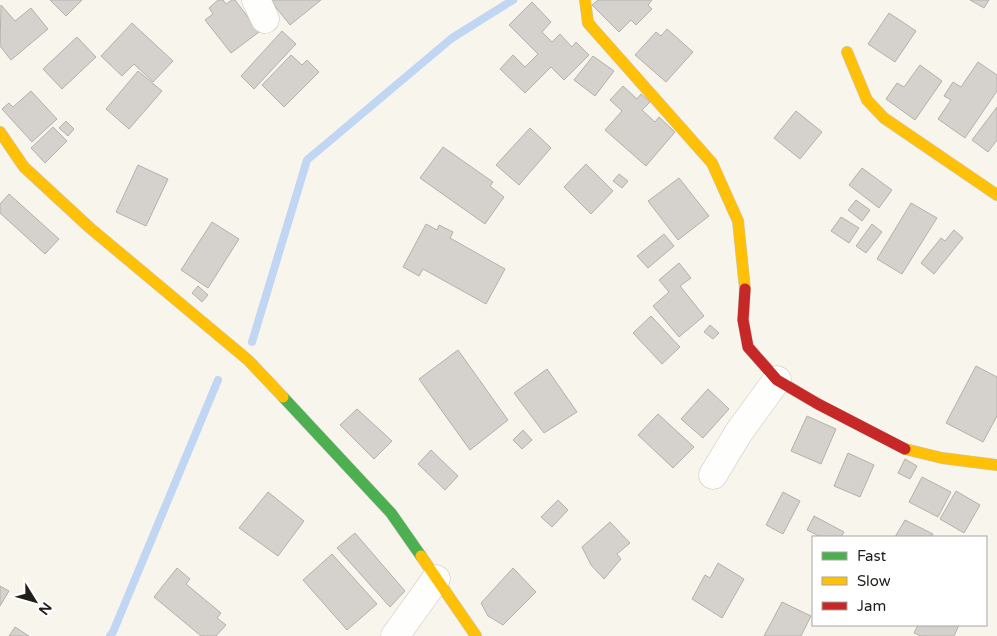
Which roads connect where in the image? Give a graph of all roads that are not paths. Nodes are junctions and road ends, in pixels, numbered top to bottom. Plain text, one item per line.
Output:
1 (585, 0) edge
2 (846, 52) dead end
3 (0, 132) edge
4 (997, 195) edge
5 (777, 380) junction
6 (997, 464) edge
7 (713, 475) dead end
8 (436, 579) junction
9 (395, 636) edge
10 (476, 636) edge

1 - 5 street
2 - 4 street
3 - 8 street
5 - 6 street
5 - 7 street
8 - 9 street
8 - 10 street

